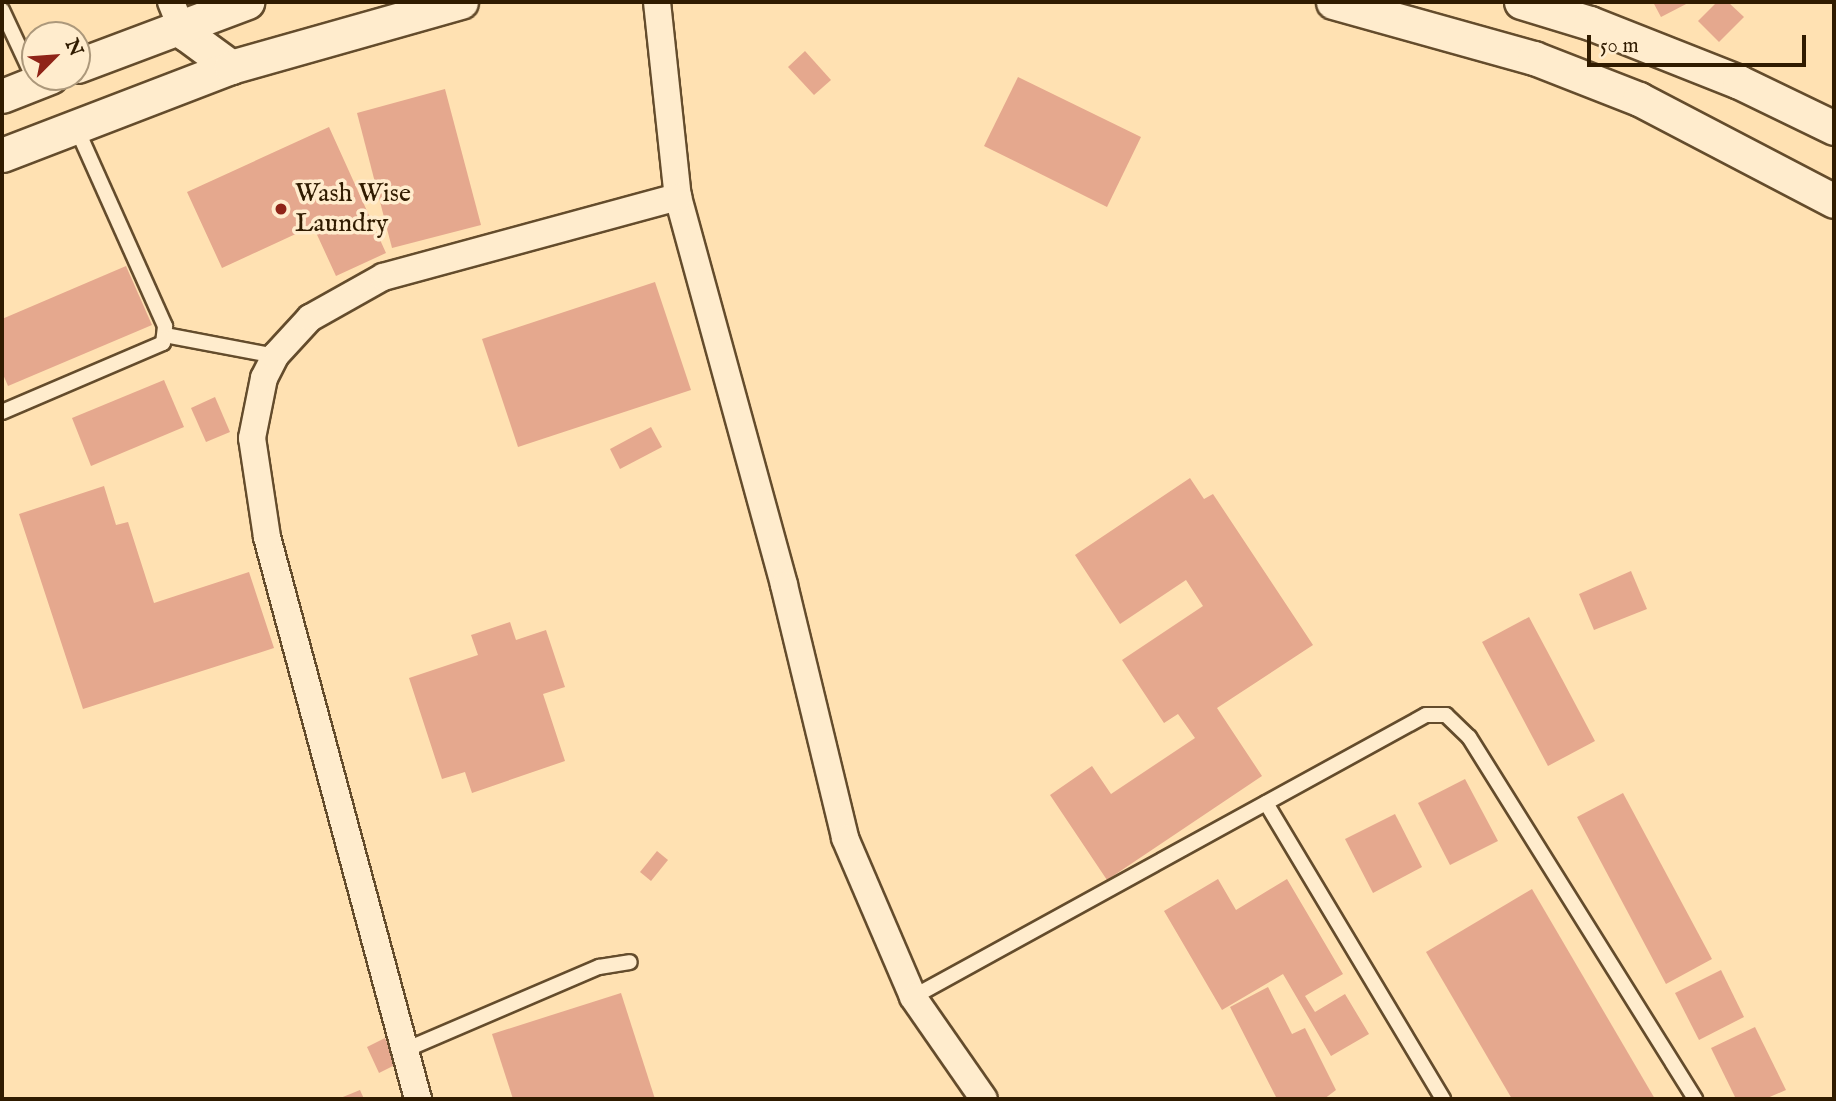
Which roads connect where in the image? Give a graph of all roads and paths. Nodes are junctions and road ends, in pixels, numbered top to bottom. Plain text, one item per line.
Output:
1 (247, 2) edge
2 (461, 2) edge
3 (657, 2) edge
4 (1333, 2) edge
5 (1521, 2) edge
6 (2, 10) edge
7 (176, 13) edge
8 (21, 42) edge
9 (91, 59) edge
10 (231, 67) junction
11 (21, 89) edge
12 (2, 96) edge
13 (76, 125) junction
14 (1834, 128) edge
15 (2, 155) edge
16 (678, 197) junction
17 (1834, 201) edge
18 (165, 335) junction
19 (275, 356) junction
20 (2, 412) edge
21 (1266, 803) junction
22 (630, 962) dead end
23 (913, 997) junction
24 (405, 1051) junction
25 (418, 1099) edge
26 (984, 1099) edge
27 (1443, 1099) edge
28 (1695, 1099) edge

1 - 7 street
2 - 10 street
3 - 16 street
4 - 17 street
5 - 14 street
6 - 8 lane
7 - 9 street
7 - 10 street
10 - 13 street
11 - 12 street
13 - 15 street
13 - 18 lane
16 - 19 street
16 - 23 street
18 - 19 lane
18 - 20 lane
19 - 24 street
21 - 23 lane
21 - 27 lane
21 - 28 lane
22 - 24 lane
23 - 26 street
24 - 25 street

